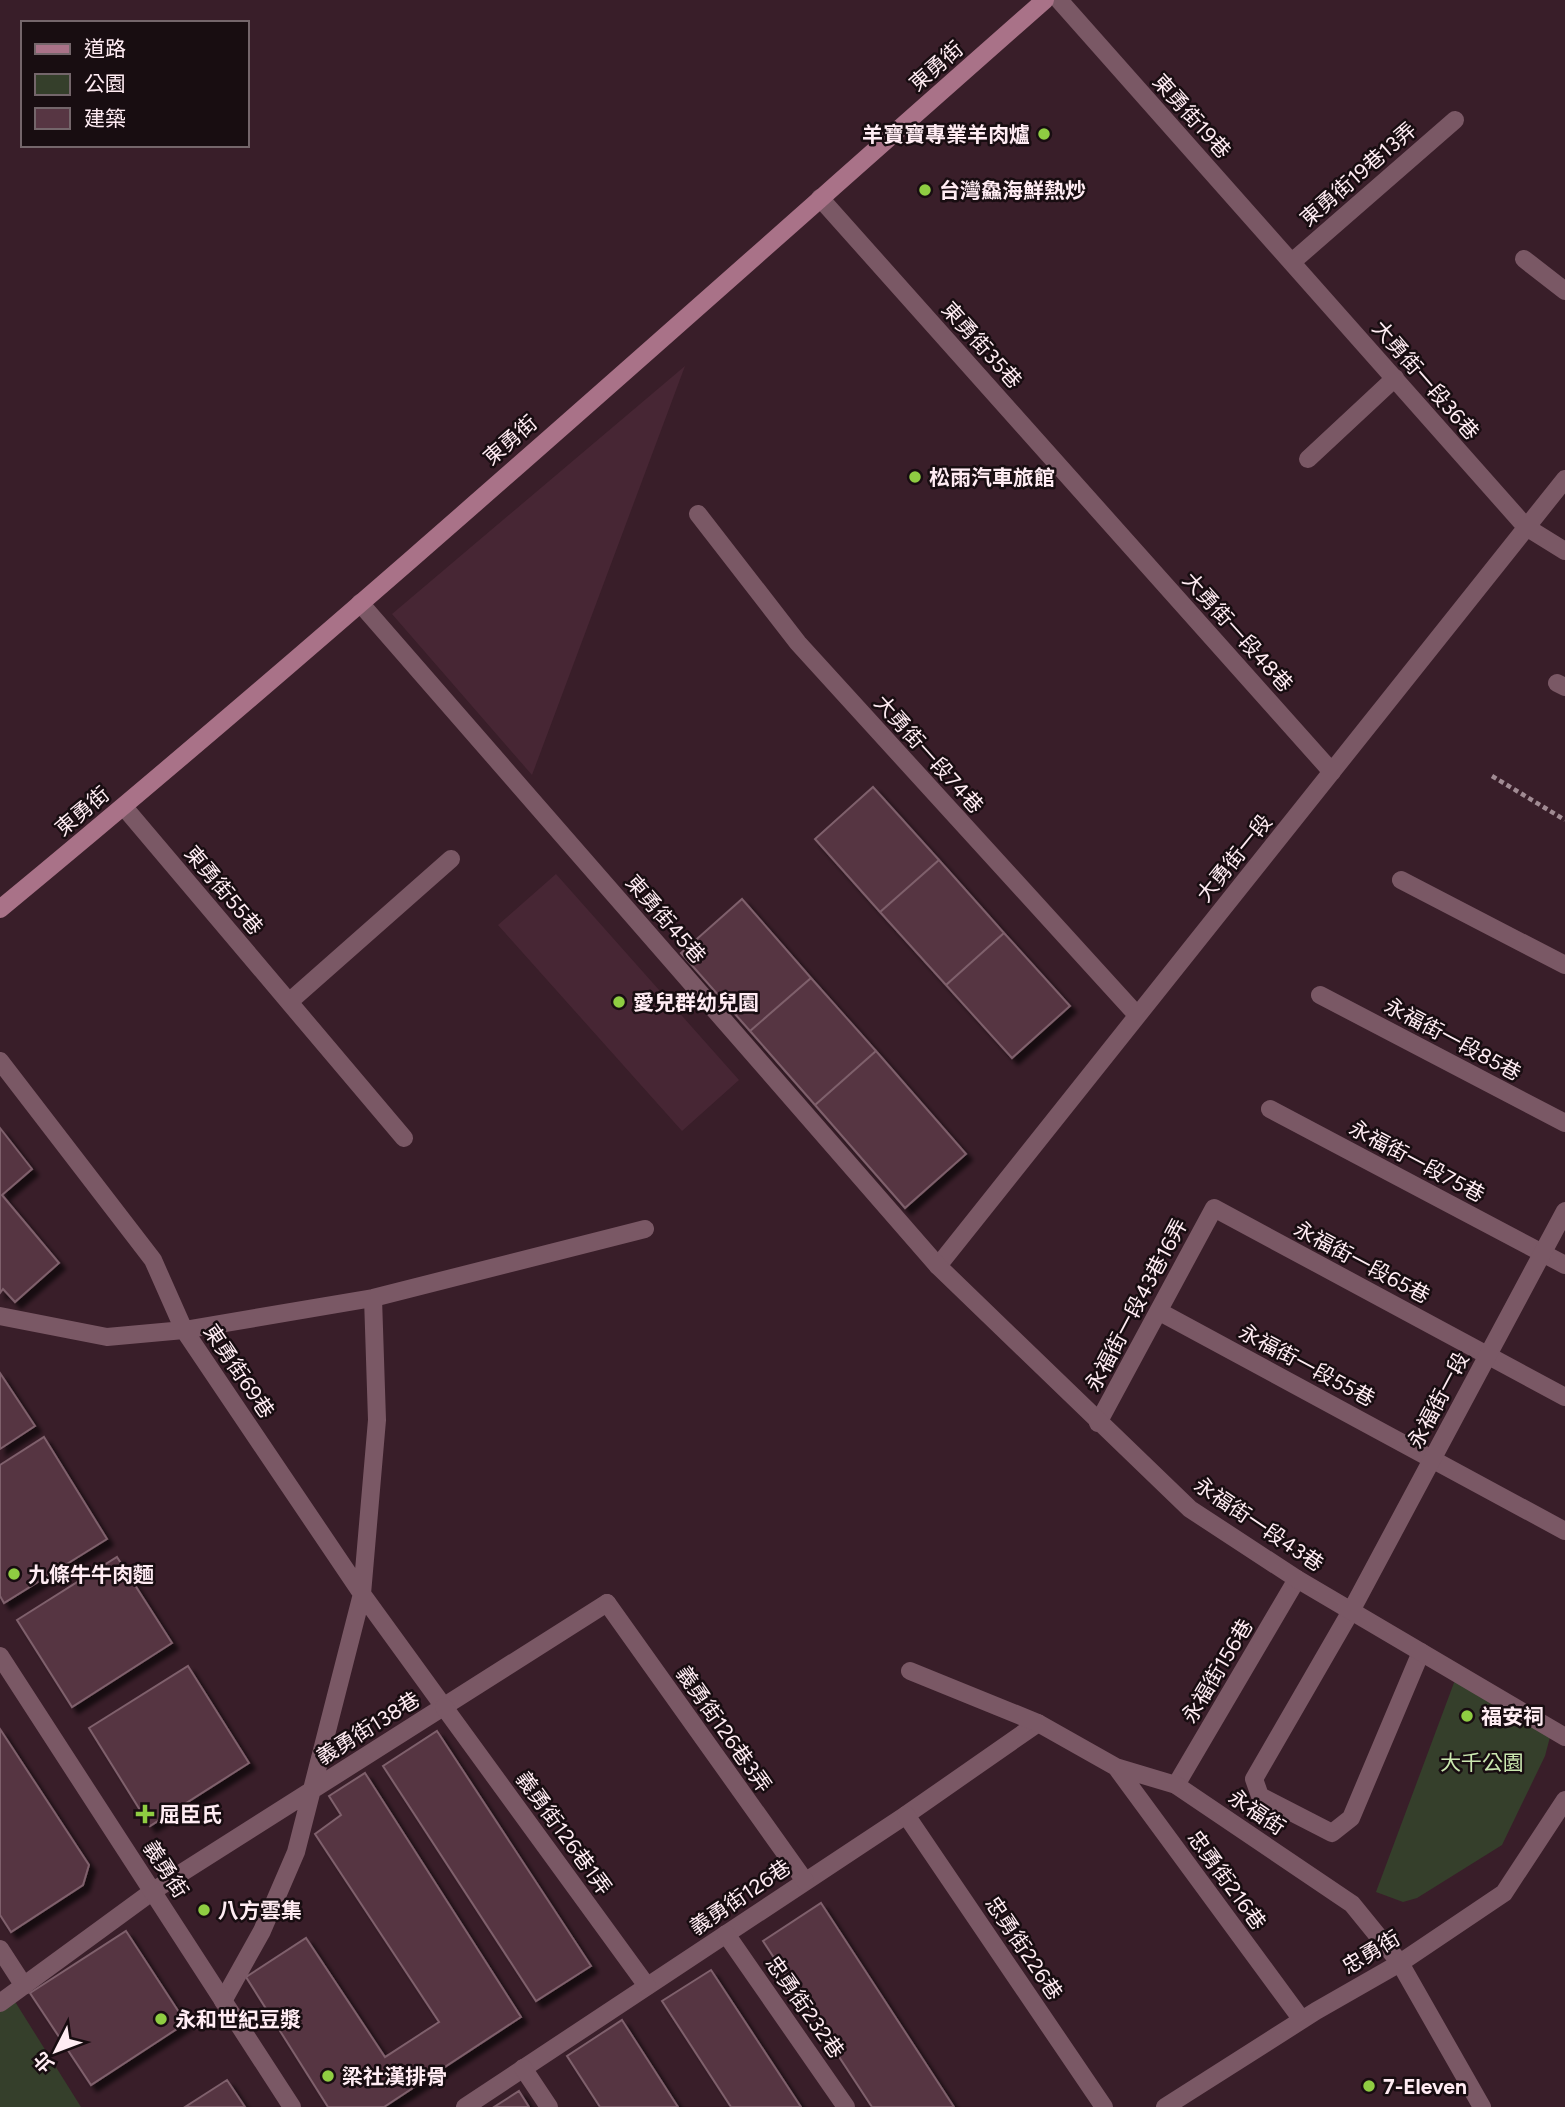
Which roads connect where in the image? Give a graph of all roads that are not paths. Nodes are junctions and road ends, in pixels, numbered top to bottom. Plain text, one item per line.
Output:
1 (1045, 0) edge
2 (1059, 0) edge
3 (1455, 120) dead end
4 (820, 198) junction
5 (1524, 260) dead end
6 (1292, 262) junction
7 (1565, 291) edge
8 (1395, 378) junction
9 (1308, 459) dead end
10 (1565, 479) edge
11 (698, 514) dead end
12 (1110, 523) joint
13 (1526, 527) junction
14 (1565, 551) edge
15 (360, 603) junction
16 (1332, 772) junction
17 (124, 807) junction
18 (451, 859) dead end
19 (1401, 880) dead end
20 (0, 909) edge
21 (1565, 965) edge
22 (1320, 995) dead end
23 (289, 1002) junction
24 (1137, 1015) junction
25 (0, 1061) edge
26 (1270, 1109) dead end
27 (1565, 1123) edge
28 (404, 1138) dead end
29 (1214, 1208) joint
30 (1565, 1211) edge
31 (645, 1229) dead end
32 (1542, 1253) junction
33 (1565, 1265) edge
34 (937, 1266) junction
35 (373, 1298) junction
36 (1160, 1312) junction
37 (0, 1316) edge
38 (184, 1330) junction
39 (1488, 1356) junction
40 (1565, 1397) edge
41 (1098, 1423) junction
42 (1433, 1458) junction
43 (1565, 1531) edge
44 (1297, 1579) junction
45 (362, 1594) junction
46 (607, 1603) joint
47 (1351, 1611) junction
48 (1421, 1652) junction
49 (0, 1657) edge
50 (910, 1671) dead end
51 (444, 1707) junction
52 (1038, 1723) junction
53 (1565, 1737) edge
54 (1116, 1767) junction
55 (1176, 1785) junction
56 (311, 1791) junction
57 (1565, 1800) edge
58 (906, 1815) junction
59 (805, 1881) junction
60 (153, 1891) junction
61 (726, 1934) junction
62 (0, 1949) edge
63 (1400, 1963) junction
64 (24, 1986) junction
65 (647, 1986) junction
66 (223, 2001) junction
67 (0, 2003) edge
68 (1302, 2020) junction
69 (523, 2068) junction
70 (292, 2107) edge
71 (465, 2107) edge
72 (549, 2107) edge
73 (846, 2107) edge
74 (1104, 2107) edge
75 (1165, 2107) edge
76 (1482, 2107) edge

1 - 4 street, 東勇街
2 - 6 street, 東勇街19巷
3 - 6 street, 東勇街19巷13弄
4 - 12 street, 東勇街35巷
4 - 15 street, 東勇街
5 - 7 street
6 - 8 street, 大勇街一段36巷
8 - 9 street
8 - 13 street, 大勇街一段36巷
10 - 13 street, 大勇街一段
11 - 24 street, 大勇街一段74巷
12 - 16 street, 大勇街一段48巷
13 - 14 street, 大勇街一段36巷
13 - 16 street, 大勇街一段
15 - 17 street, 東勇街
15 - 34 street, 東勇街45巷
16 - 24 street, 大勇街一段
17 - 20 street, 東勇街
17 - 23 street, 東勇街55巷
18 - 23 street
19 - 21 street
22 - 27 street, 永福街一段85巷
23 - 28 street, 東勇街55巷
24 - 34 street, 大勇街一段
25 - 38 street, 東勇街69巷
26 - 32 street, 永福街一段75巷
29 - 36 street, 永福街一段43巷16弄
29 - 39 street, 永福街一段65巷
30 - 32 street, 永福街一段
31 - 35 street
32 - 33 street, 永福街一段75巷
32 - 39 street, 永福街一段
34 - 41 street, 永福街一段43巷
35 - 38 street
35 - 45 street
36 - 41 street, 永福街一段43巷16弄
36 - 42 street, 永福街一段55巷
37 - 38 street
38 - 45 street, 東勇街69巷
39 - 40 street, 永福街一段65巷
39 - 42 street, 永福街一段
41 - 44 street, 永福街一段43巷
42 - 43 street, 永福街一段55巷
42 - 47 street, 永福街一段
44 - 47 street, 永福街一段43巷
44 - 55 street, 永福街156巷
45 - 51 street, 東勇街69巷
45 - 56 street
46 - 51 street, 義勇街138巷
46 - 59 street, 義勇街126巷3弄
47 - 48 street, 永福街一段43巷
47 - 48 street, 永福街一段
48 - 53 street, 永福街一段43巷
49 - 60 street, 義勇街
50 - 52 street, 永福街
51 - 56 street, 義勇街138巷
51 - 65 street, 義勇街126巷1弄
52 - 54 street, 永福街
52 - 58 street, 義勇街126巷
54 - 55 street, 永福街
54 - 68 street, 忠勇街216巷
55 - 63 street, 永福街
56 - 60 street, 義勇街138巷
56 - 66 street
57 - 63 street, 忠勇街
58 - 59 street, 義勇街126巷
58 - 74 street, 忠勇街226巷
59 - 61 street, 義勇街126巷
60 - 64 street, 義勇街138巷
60 - 66 street, 義勇街
61 - 65 street, 義勇街126巷
61 - 73 street, 忠勇街232巷
62 - 64 street
63 - 68 street, 忠勇街
63 - 76 street, 永福街
64 - 67 street, 義勇街138巷
65 - 69 street, 義勇街126巷
66 - 70 street, 義勇街
68 - 75 street, 忠勇街
69 - 71 street, 義勇街126巷
69 - 72 street

